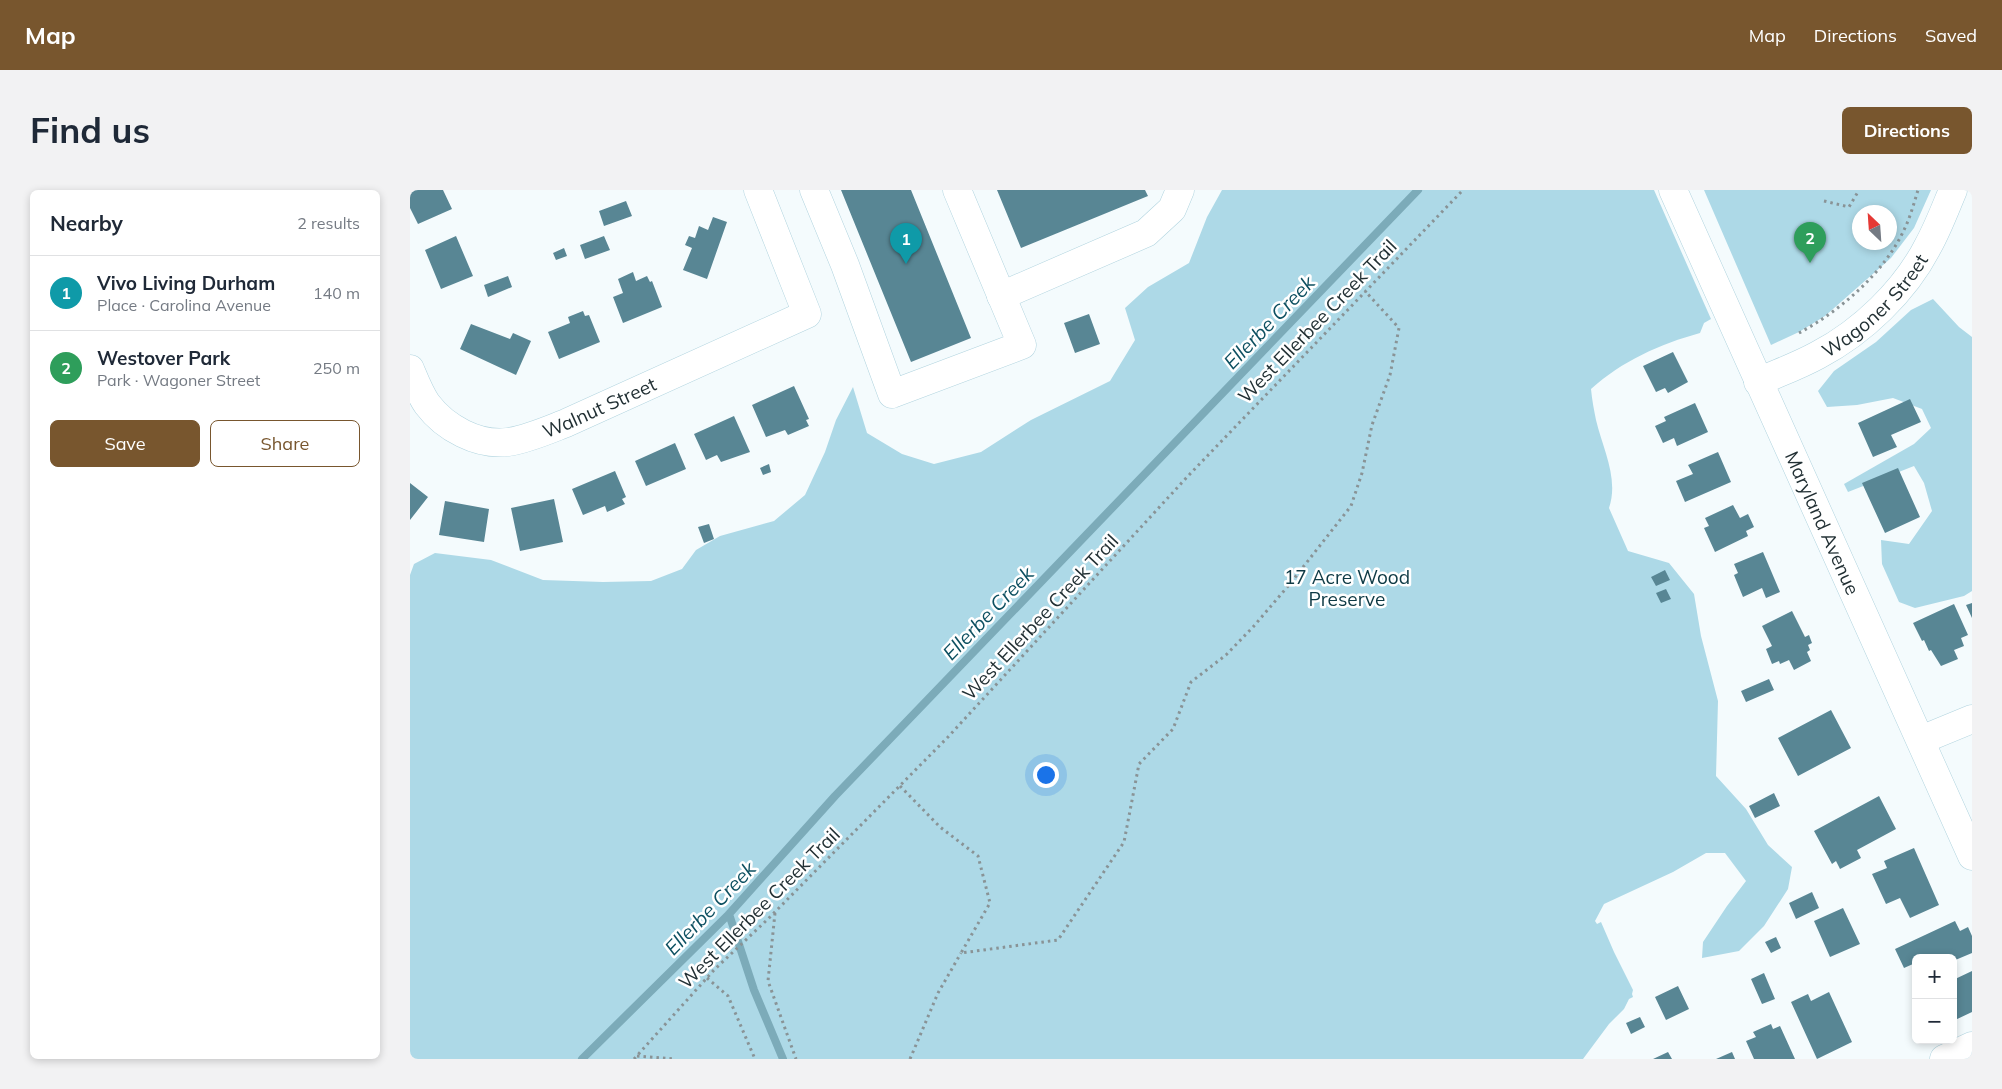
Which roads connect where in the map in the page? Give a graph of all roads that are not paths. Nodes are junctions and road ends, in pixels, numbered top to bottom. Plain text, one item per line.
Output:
1 (758, 190) edge
2 (814, 190) edge
3 (957, 190) edge
4 (1180, 190) edge
5 (1673, 190) edge
6 (1953, 190) edge
7 (1001, 296) junction
8 (410, 370) edge
9 (1758, 382) junction
10 (1972, 719) edge
11 (1921, 740) junction
12 (1972, 856) edge
13 (1972, 1046) edge
14 (1944, 1059) edge

1 - 8 street, Walnut Street
2 - 7 street
3 - 7 street
4 - 7 street
5 - 9 street, Maryland Avenue
6 - 9 street, Wagoner Street
9 - 11 street, Maryland Avenue
10 - 11 street
11 - 12 street, Maryland Avenue
13 - 14 street

